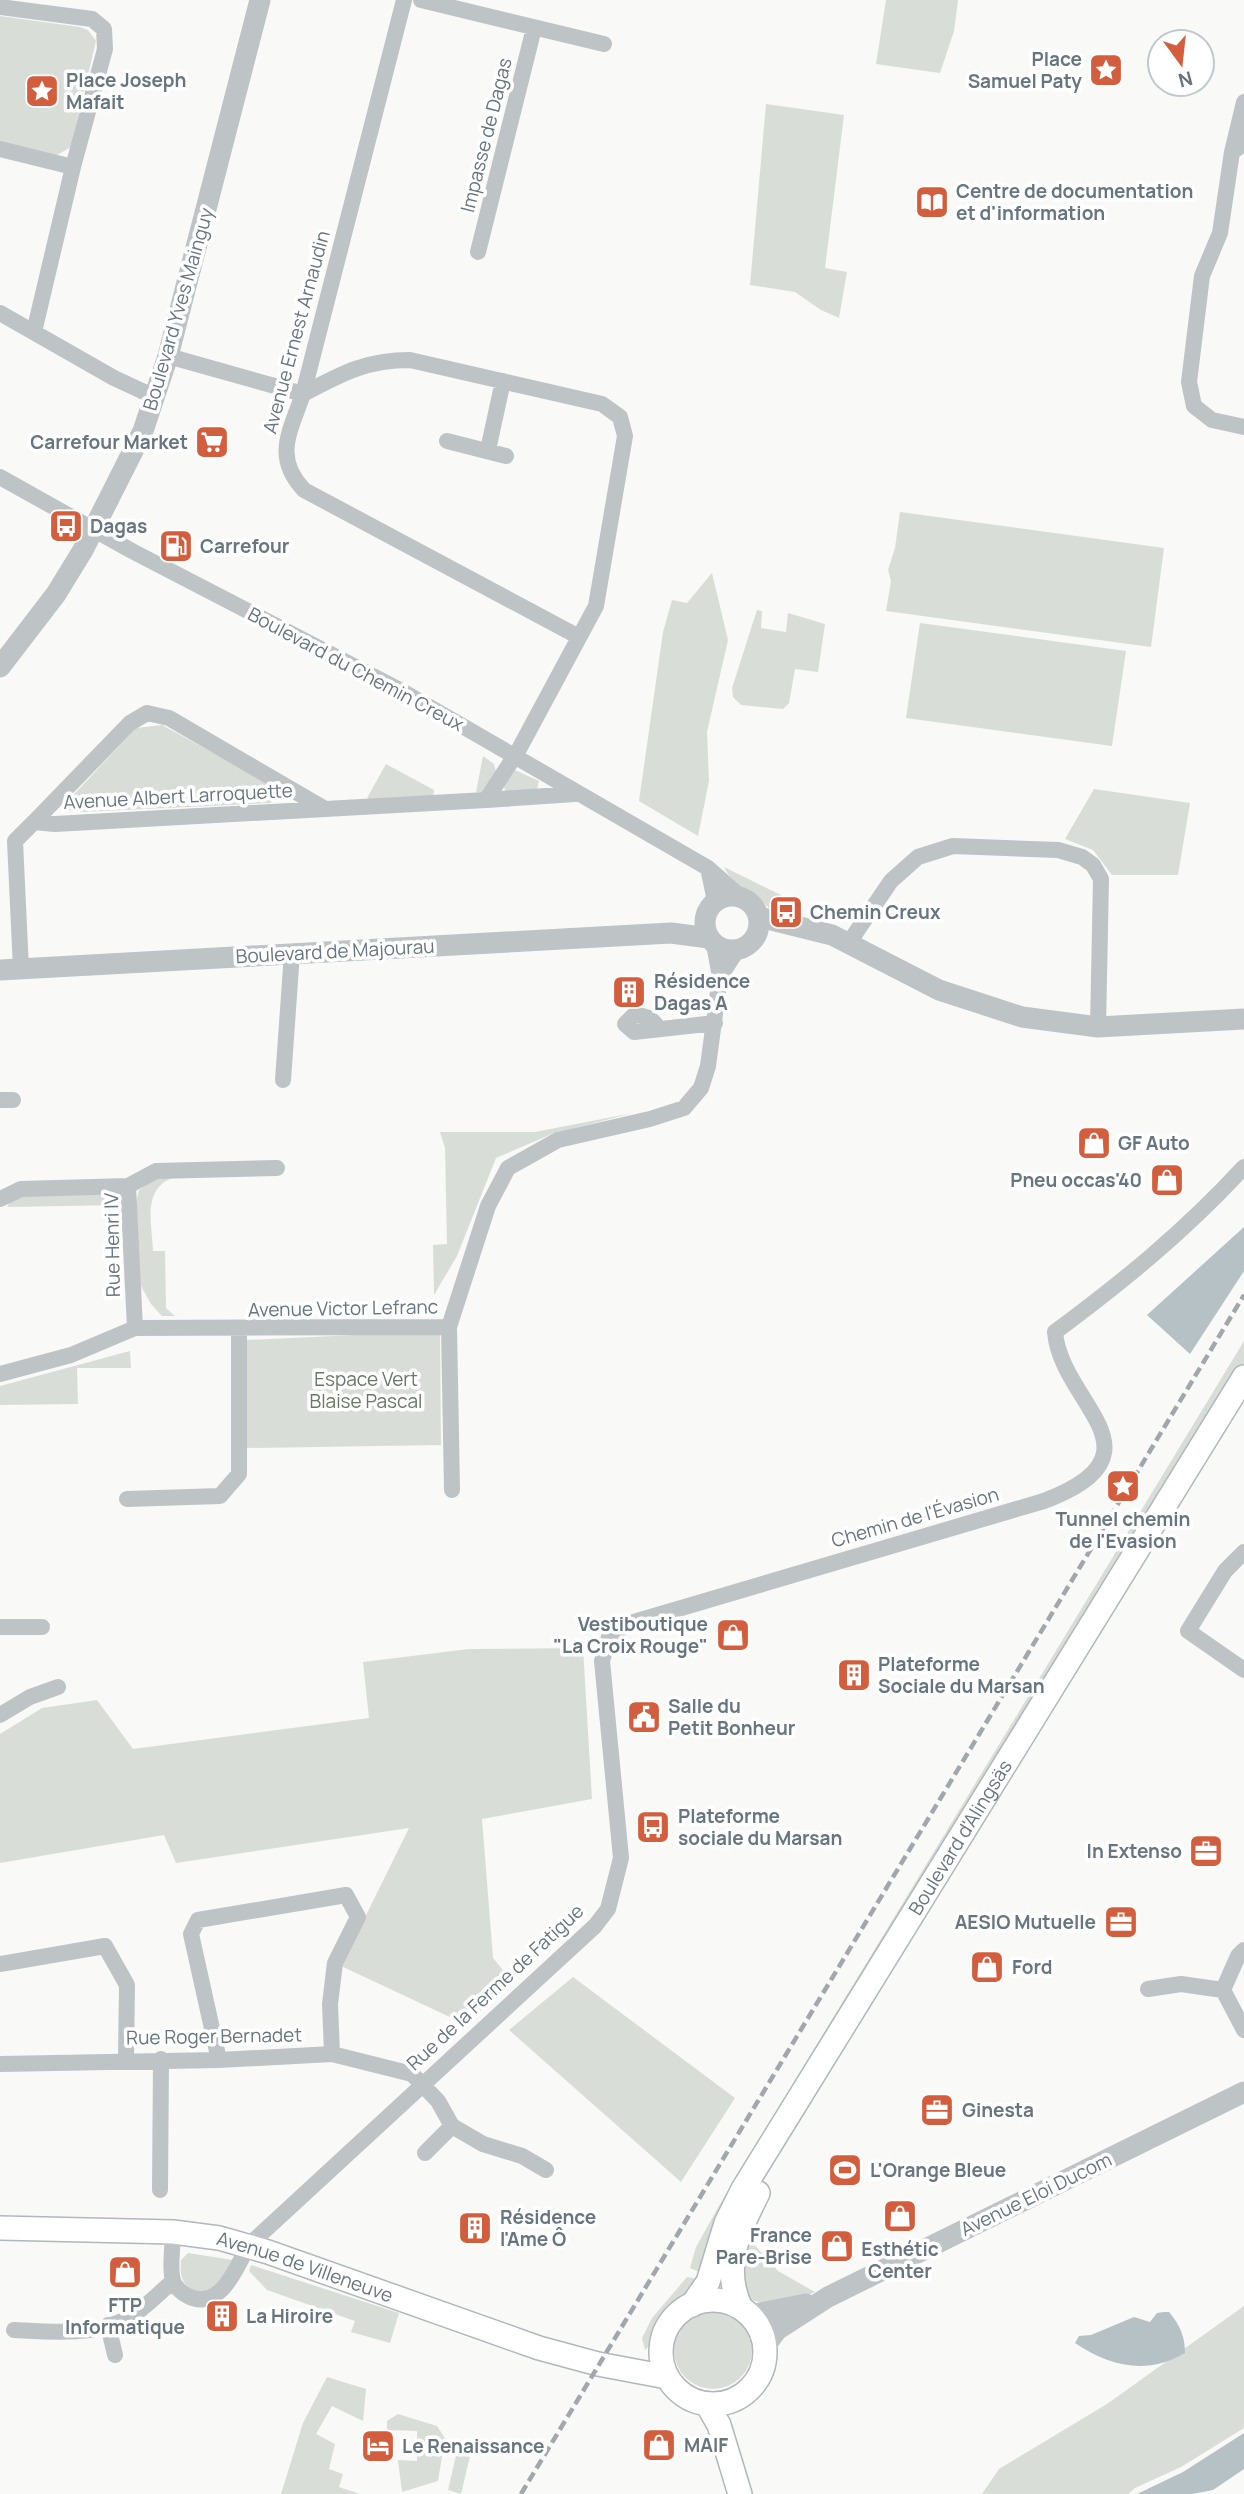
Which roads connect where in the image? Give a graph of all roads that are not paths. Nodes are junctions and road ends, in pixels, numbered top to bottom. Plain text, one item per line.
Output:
1 (260, 0) edge
2 (404, 0) edge
3 (421, 0) edge
4 (0, 7) edge
5 (534, 28) junction
6 (604, 44) dead end
7 (1244, 102) edge
8 (1238, 148) edge
9 (0, 149) edge
10 (73, 167) junction
11 (478, 253) dead end
12 (0, 313) edge
13 (34, 332) junction
14 (168, 356) junction
15 (503, 381) junction
16 (303, 394) junction
17 (155, 397) junction
18 (1244, 427) edge
19 (447, 441) dead end
20 (488, 450) junction
21 (506, 456) dead end
22 (0, 477) edge
23 (95, 530) junction
24 (579, 637) junction
25 (0, 667) edge
26 (515, 757) junction
27 (575, 794) junction
28 (486, 800) junction
29 (325, 809) junction
30 (34, 822) junction
31 (708, 868) junction
32 (741, 897) junction
33 (715, 901) junction
34 (758, 926) junction
35 (709, 934) junction
36 (848, 944) junction
37 (738, 949) junction
38 (292, 953) junction
39 (22, 969) junction
40 (0, 970) edge
41 (720, 977) junction
42 (1244, 1019) edge
43 (715, 1023) junction
44 (1098, 1027) junction
45 (659, 1029) dead end
46 (283, 1080) dead end
47 (1244, 1167) edge
48 (276, 1168) dead end
49 (128, 1186) junction
50 (0, 1199) edge
51 (449, 1327) junction
52 (135, 1328) junction
53 (239, 1330) junction
54 (0, 1374) edge
55 (1244, 1377) edge
56 (1244, 1399) edge
57 (452, 1490) dead end
58 (127, 1499) dead end
59 (1244, 1552) edge
60 (0, 1627) edge
61 (42, 1627) dead end
62 (604, 1648) joint
63 (1244, 1670) edge
64 (58, 1687) dead end
65 (0, 1715) edge
66 (1244, 1950) edge
67 (0, 1964) edge
68 (1148, 1989) dead end
69 (1223, 1990) junction
70 (1244, 2029) edge
71 (332, 2054) junction
72 (161, 2059) junction
73 (126, 2060) junction
74 (219, 2060) junction
75 (0, 2064) edge
76 (422, 2084) junction
77 (1244, 2092) edge
78 (452, 2126) junction
79 (425, 2153) dead end
80 (546, 2170) dead end
81 (160, 2190) dead end
82 (0, 2228) edge
83 (173, 2232) junction
84 (248, 2246) junction
85 (173, 2281) junction
86 (828, 2297) junction
87 (692, 2305) junction
88 (745, 2312) junction
89 (107, 2325) junction
90 (15, 2330) dead end
91 (765, 2346) junction
92 (661, 2349) junction
93 (115, 2355) dead end
94 (598, 2364) junction
95 (667, 2377) junction
96 (738, 2398) junction
97 (707, 2404) junction
98 (733, 2470) junction
99 (740, 2494) edge

1 - 14 street, Boulevard Yves Mainguy
2 - 16 street, Avenue Ernest Arnaudin
3 - 5 street
4 - 10 street
5 - 6 street
5 - 11 street, Impasse de Dagas
7 - 8 street
8 - 18 street
9 - 10 street
10 - 13 street
12 - 13 street
13 - 17 street
14 - 16 street
14 - 17 street, Boulevard Yves Mainguy
15 - 16 street
15 - 20 street
15 - 24 street
16 - 24 street, Avenue Ernest Arnaudin
17 - 23 street, Boulevard Yves Mainguy
19 - 20 street
20 - 21 street
22 - 23 street, Boulevard du Chemin Creux
23 - 25 street, Boulevard Yves Mainguy
23 - 26 street, Boulevard du Chemin Creux
24 - 26 street
26 - 27 street, Boulevard du Chemin Creux
26 - 28 street
27 - 28 street, Avenue Albert Larroquette
27 - 31 street, Boulevard du Chemin Creux
28 - 29 street, Avenue Albert Larroquette
29 - 30 street, Avenue Albert Larroquette
29 - 30 street, Avenue Albert Larroquette
30 - 39 street, Avenue Albert Larroquette
31 - 32 street, Boulevard du Chemin Creux
31 - 33 street
32 - 33 street
32 - 34 street
33 - 35 street
34 - 36 street
34 - 37 street
35 - 37 street
35 - 38 street, Boulevard de Majourau
35 - 41 street, Avenue Victor Lefranc
36 - 44 street
36 - 44 street
37 - 41 street, Avenue Victor Lefranc
38 - 39 street, Boulevard de Majourau
38 - 46 street
39 - 40 street, Boulevard de Majourau
41 - 43 street, Avenue Victor Lefranc
42 - 44 street
43 - 45 street
43 - 51 street, Avenue Victor Lefranc
47 - 62 street, Chemin de l'Évasion
48 - 49 street, Rue Henri IV
49 - 50 street
49 - 52 street, Rue Henri IV
51 - 53 street, Avenue Victor Lefranc
51 - 57 street
52 - 53 street, Avenue Victor Lefranc
52 - 54 street, Avenue Victor Lefranc
53 - 58 street
55 - 87 main road, Boulevard d'Alingsäs
56 - 88 main road, Boulevard d'Alingsäs
59 - 63 street
60 - 61 street
62 - 76 street, Rue de la Ferme de Fatigue
64 - 65 street
66 - 69 street
67 - 73 street
68 - 69 street
69 - 70 street
71 - 74 street, Rue Roger Bernadet
71 - 74 street
71 - 76 street, Rue Roger Bernadet
72 - 73 street, Rue Roger Bernadet
72 - 74 street, Rue Roger Bernadet
72 - 81 street
73 - 75 street, Rue Roger Bernadet
76 - 78 street
76 - 84 street, Rue de la Ferme de Fatigue
77 - 86 street, Avenue Eloi Ducom
78 - 79 street
78 - 80 street
82 - 83 main road, Avenue de Villeneuve
83 - 84 main road, Avenue de Villeneuve
83 - 85 street
84 - 85 street
84 - 94 main road, Avenue de Villeneuve
85 - 89 street
86 - 88 street, Avenue Eloi Ducom
86 - 91 street, Avenue Eloi Ducom
87 - 88 main road
87 - 92 main road
88 - 91 main road
89 - 90 street
89 - 93 street
91 - 96 main road
92 - 94 main road, Avenue de Villeneuve
92 - 95 main road
94 - 95 main road, Avenue de Villeneuve
95 - 97 main road
96 - 97 main road
96 - 98 main road
97 - 98 main road
98 - 99 main road

